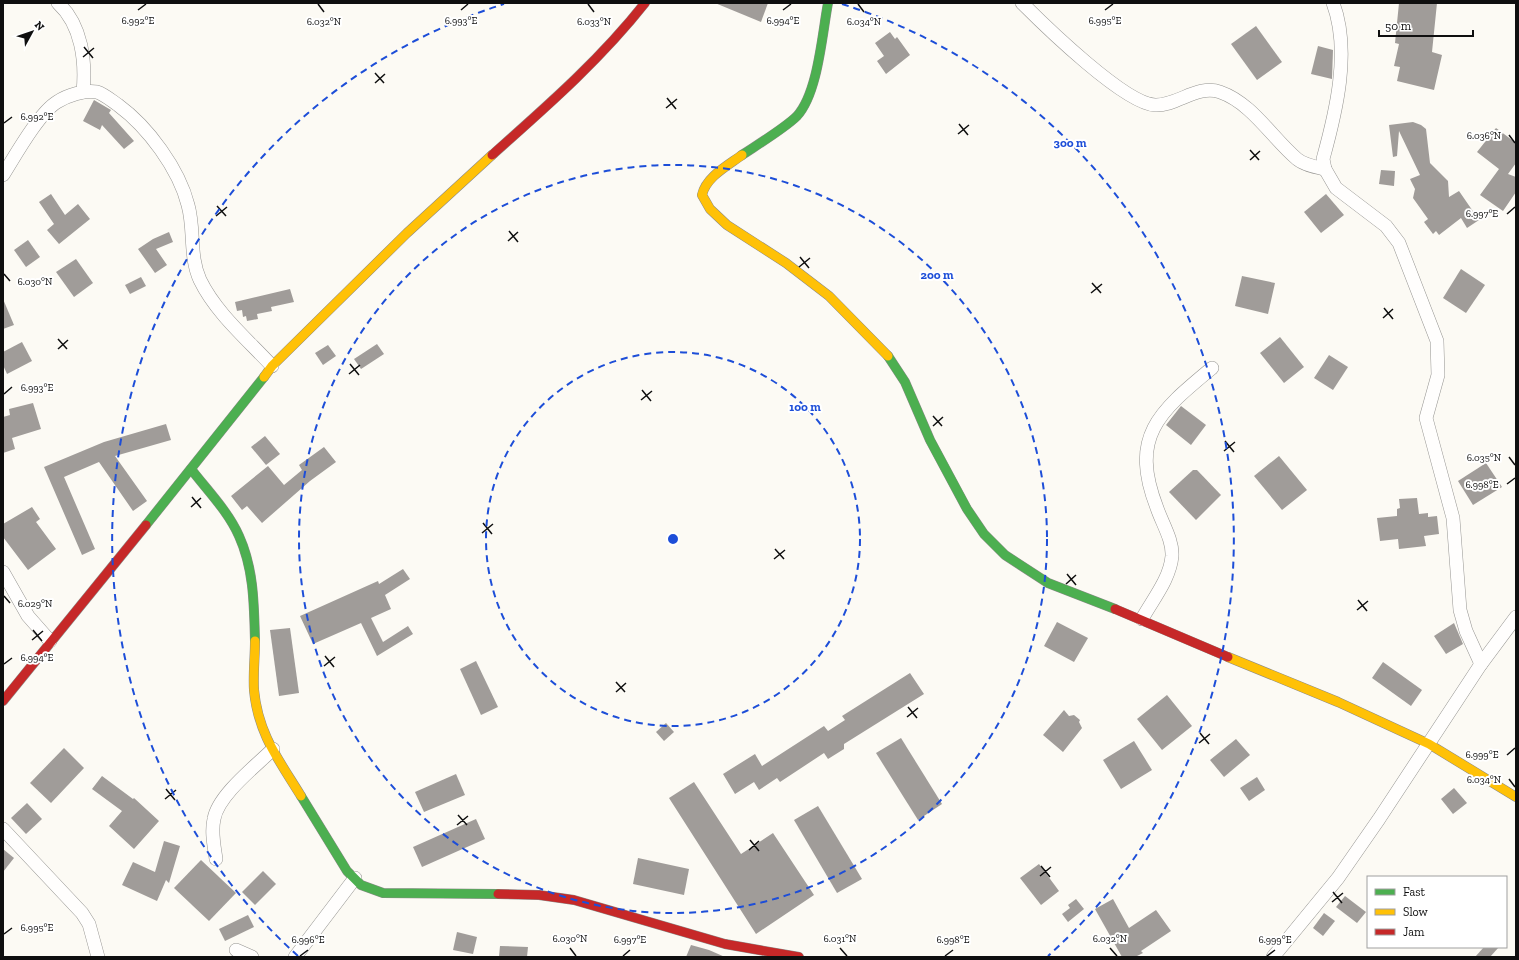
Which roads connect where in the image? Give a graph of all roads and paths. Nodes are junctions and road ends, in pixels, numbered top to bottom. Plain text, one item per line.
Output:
1 (58, 3) edge
2 (645, 3) edge
3 (828, 3) edge
4 (1022, 3) edge
5 (1333, 3) edge
6 (83, 92) junction
7 (1325, 169) junction
8 (3, 175) edge
9 (272, 366) junction
10 (1212, 368) dead end
11 (191, 469) junction
12 (3, 572) edge
13 (1516, 617) edge
14 (1142, 618) junction
15 (50, 641) junction
16 (1481, 664) junction
17 (3, 700) edge
18 (1429, 744) junction
19 (273, 749) junction
20 (1516, 797) edge
21 (3, 829) edge
22 (216, 859) dead end
23 (355, 878) junction
24 (236, 950) dead end
25 (98, 957) edge
26 (252, 957) edge
27 (295, 957) edge
28 (799, 957) edge
29 (1273, 957) edge

1 - 6 street
2 - 9 street
3 - 14 street
4 - 7 street
5 - 7 street
6 - 8 street
6 - 9 street
7 - 16 street
9 - 11 street
10 - 14 street
11 - 15 street
11 - 19 street
12 - 15 street
13 - 16 street
14 - 18 street
15 - 17 street
16 - 18 street
18 - 20 street
18 - 29 street
19 - 22 street
19 - 23 street
21 - 25 street
23 - 27 street
23 - 28 street
24 - 26 street

